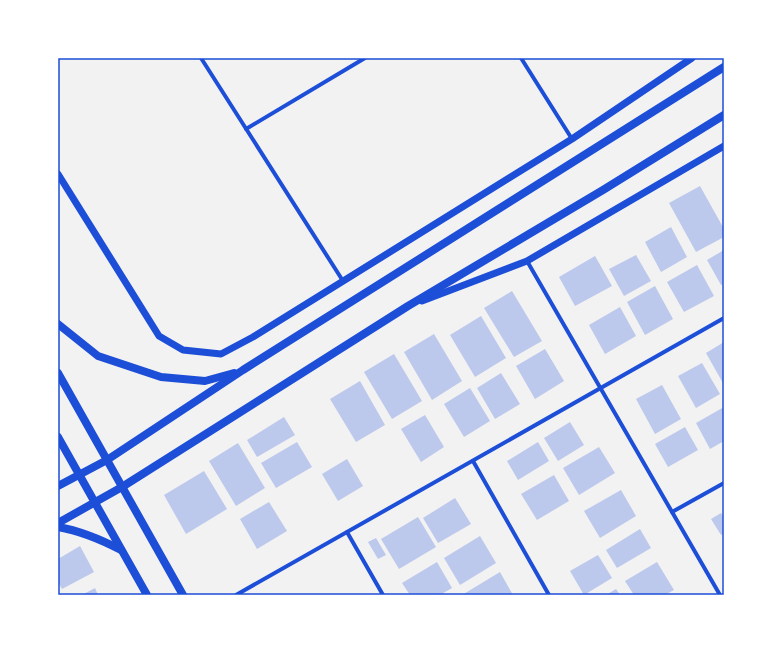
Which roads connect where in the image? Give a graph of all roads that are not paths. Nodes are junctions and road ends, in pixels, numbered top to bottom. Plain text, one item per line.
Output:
1 (201, 58) edge
2 (365, 58) edge
3 (521, 58) edge
4 (692, 58) edge
5 (724, 67) edge
6 (724, 115) edge
7 (246, 130) junction
8 (572, 139) junction
9 (724, 146) edge
10 (58, 174) edge
11 (527, 261) junction
12 (343, 281) junction
13 (408, 306) junction
14 (724, 318) edge
15 (58, 324) edge
16 (242, 370) junction
17 (58, 373) edge
18 (600, 388) junction
19 (58, 437) edge
20 (107, 460) junction
21 (473, 461) junction
22 (79, 474) junction
23 (724, 483) edge
24 (58, 486) edge
25 (122, 487) junction
26 (93, 502) junction
27 (672, 512) junction
28 (58, 523) edge
29 (58, 527) edge
30 (347, 532) junction
31 (121, 550) junction
32 (146, 595) edge
33 (183, 595) edge
34 (236, 595) edge
35 (383, 595) edge
36 (549, 595) edge
37 (720, 595) edge

1 - 7 street
2 - 7 street
3 - 8 street
4 - 8 street
5 - 16 main road
6 - 13 main road
7 - 12 street
8 - 12 street
9 - 11 street
10 - 12 street
11 - 13 street
11 - 18 street
13 - 25 main road
14 - 18 street
15 - 16 main road
16 - 20 main road
17 - 20 main road
18 - 21 street
18 - 27 street
19 - 22 main road
20 - 22 main road
20 - 25 main road
21 - 30 street
21 - 36 street
22 - 24 main road
22 - 26 main road
23 - 27 street
25 - 26 main road
25 - 33 main road
26 - 28 main road
26 - 31 main road
27 - 37 street
29 - 31 main road
30 - 34 street
30 - 35 street
31 - 32 main road

